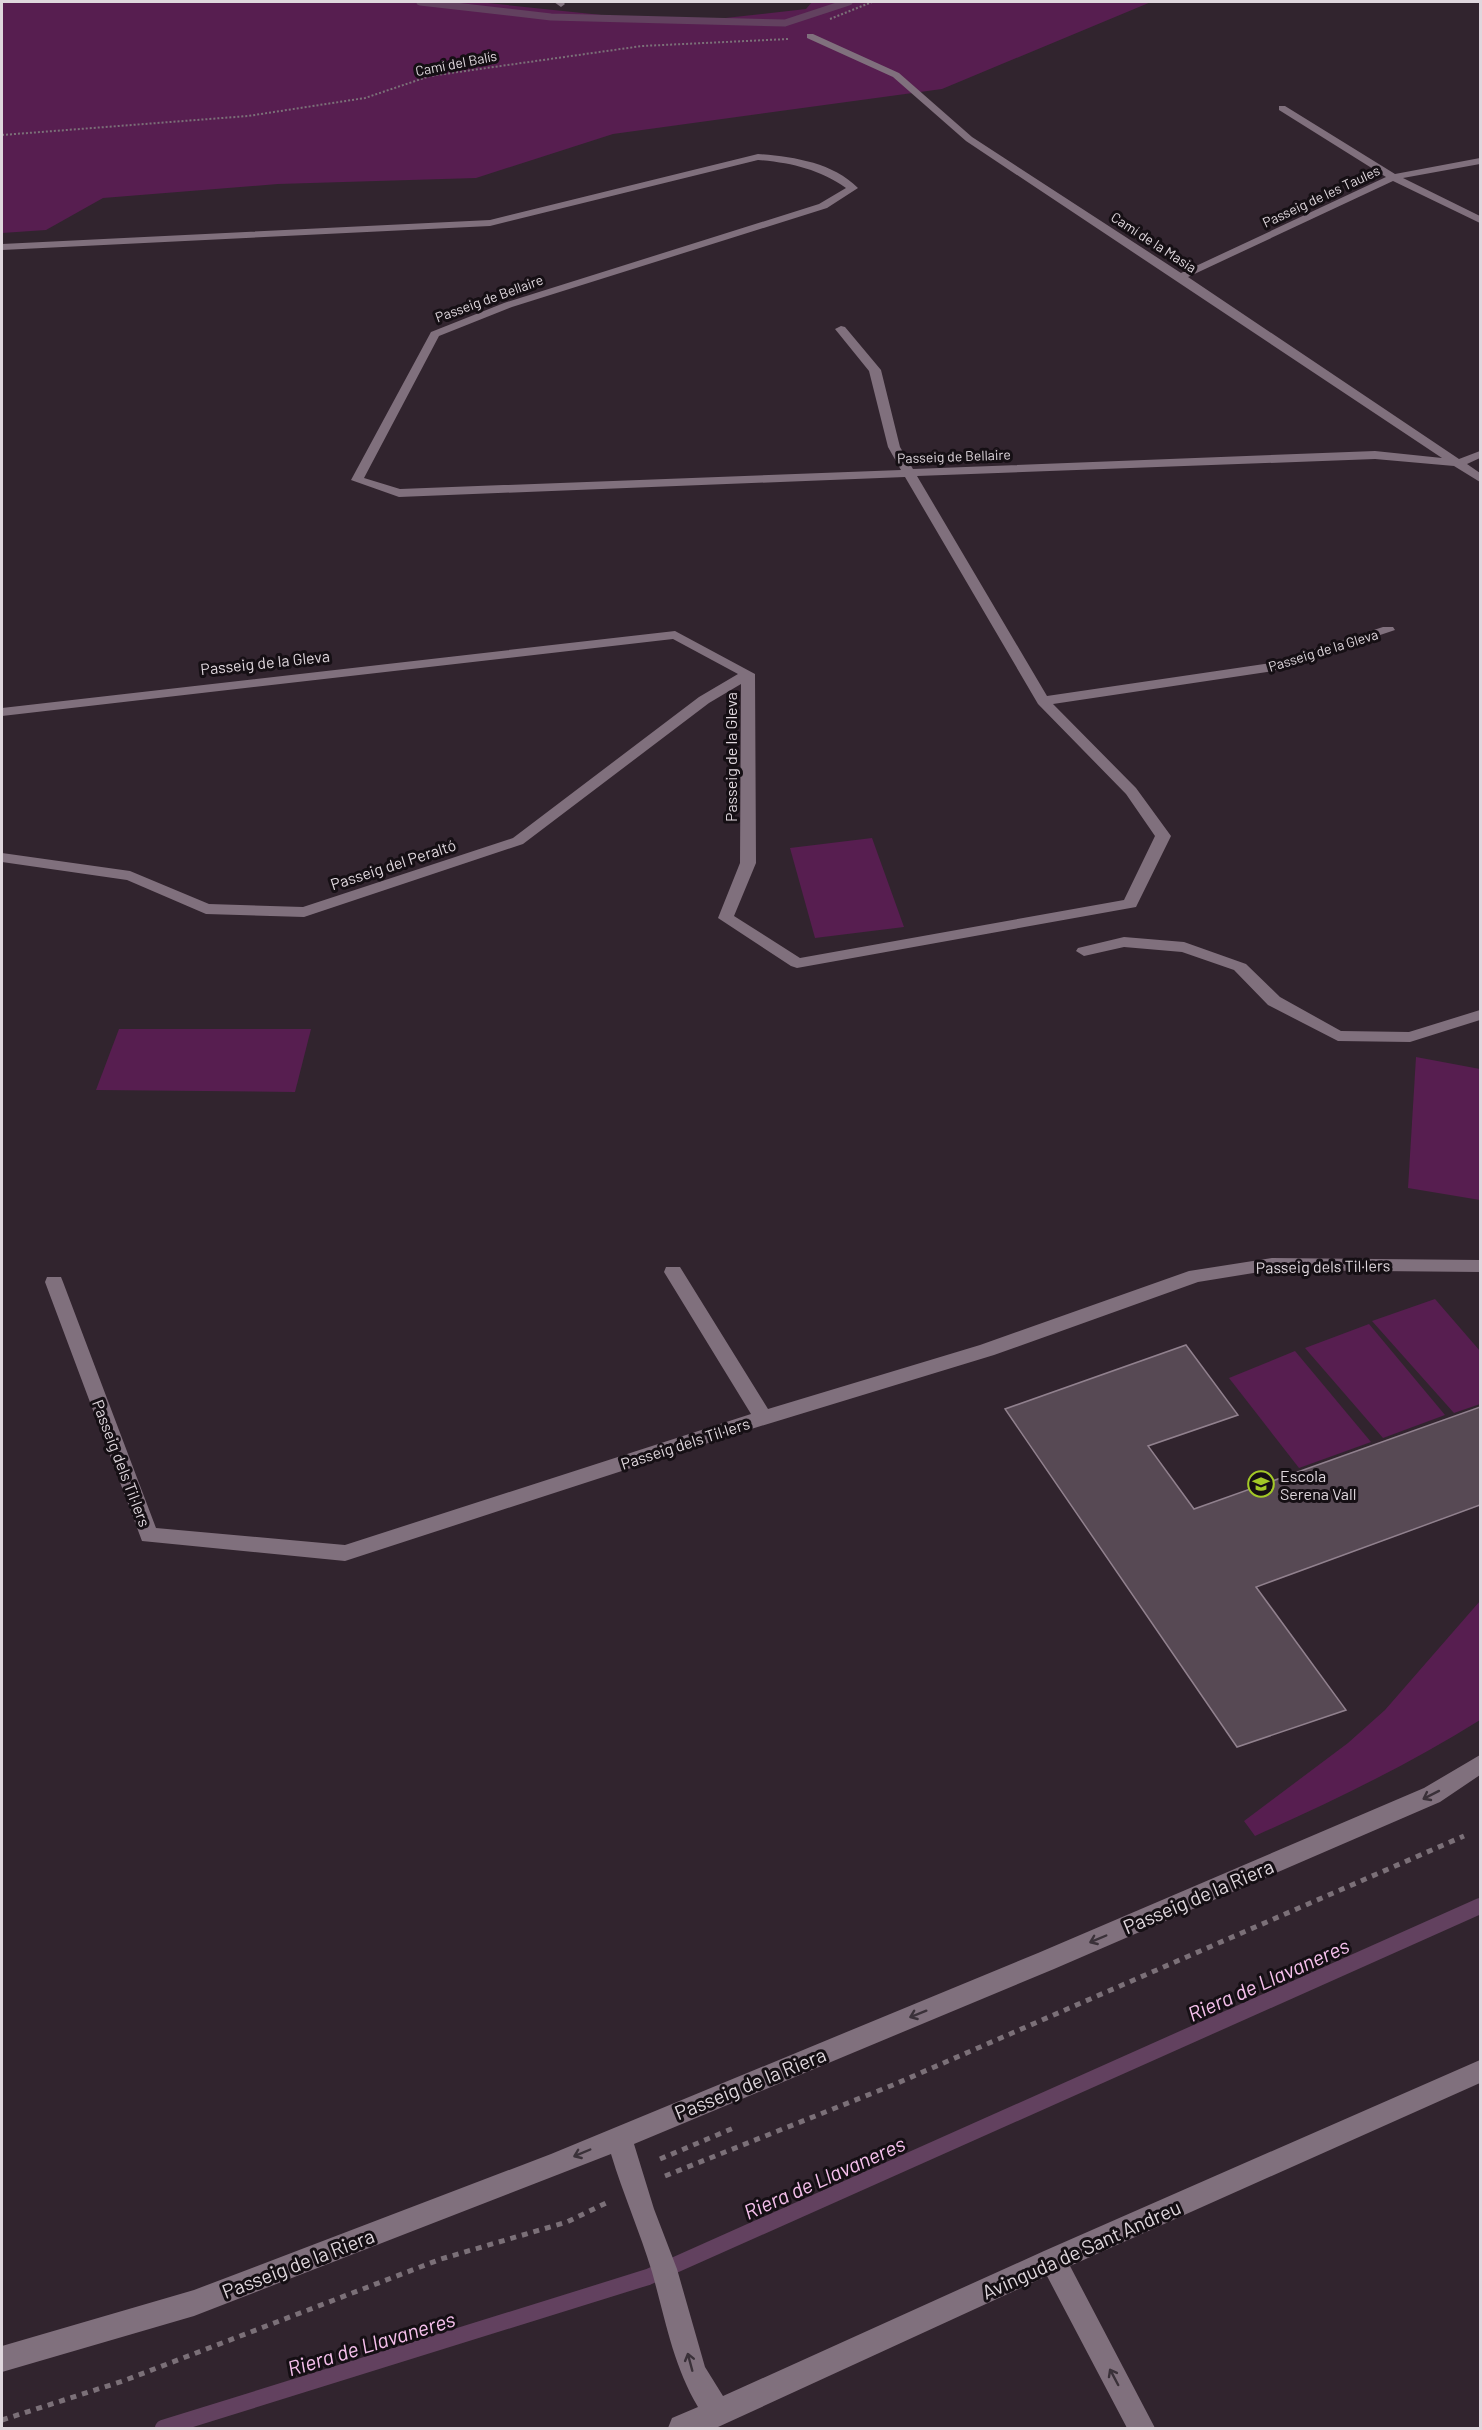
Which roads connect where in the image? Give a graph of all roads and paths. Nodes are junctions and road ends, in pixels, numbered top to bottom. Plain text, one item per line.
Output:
1 (872, 2) edge
2 (810, 36) junction
3 (1282, 108) dead end
4 (2, 135) edge
5 (1480, 162) edge
6 (1393, 177) junction
7 (1480, 220) edge
8 (2, 247) edge
9 (1180, 277) junction
10 (840, 329) dead end
11 (1480, 454) edge
12 (1459, 463) junction
13 (911, 473) junction
14 (1480, 478) edge
15 (1388, 630) dead end
16 (748, 674) junction
17 (1043, 700) junction
18 (2, 712) edge
19 (2, 858) edge
20 (1084, 951) dead end
21 (1480, 1015) edge
22 (1480, 1266) edge
23 (673, 1272) dead end
24 (54, 1282) dead end
25 (763, 1418) junction
26 (1480, 1764) edge
27 (1464, 1836) dead end
28 (1480, 2071) edge
29 (619, 2137) junction
30 (635, 2188) junction
31 (1053, 2260) junction
32 (2, 2359) edge
33 (718, 2413) junction
34 (2, 2420) edge
35 (682, 2428) edge
36 (1141, 2428) edge

1 - 2 path
2 - 4 path, Camí del Balís
2 - 9 street, Camí de la Masia
3 - 6 street
5 - 6 street, Passeig de les Taules
6 - 7 street
6 - 9 street, Passeig de les Taules
8 - 13 street, Passeig de Bellaire
9 - 12 street, Camí de la Masia
10 - 13 street, Passeig de la Gleva
11 - 12 street, Passeig de Bellaire
12 - 13 street, Passeig de Bellaire
12 - 14 street, Camí de la Masia
13 - 17 street, Passeig de la Gleva
15 - 17 street, Passeig de la Gleva
16 - 17 street, Passeig de la Gleva
16 - 18 street, Passeig de la Gleva
16 - 19 street, Passeig del Peraltó
20 - 21 street
22 - 25 street, Passeig dels Til·lers
23 - 25 street
24 - 25 street, Passeig dels Til·lers
26 -> 29 street, Passeig de la Riera
27 - 30 path
28 - 31 street, Avinguda de Sant Andreu
29 - 30 street
29 -> 32 street, Passeig de la Riera
33 -> 30 street
30 - 34 path
31 - 33 street, Avinguda de Sant Andreu
36 -> 31 street
33 - 35 street, Avinguda de Sant Andreu

